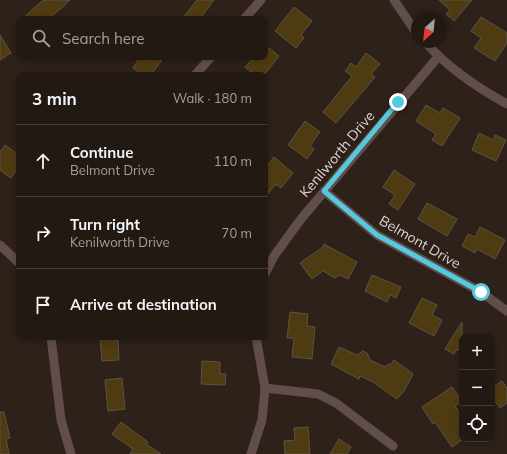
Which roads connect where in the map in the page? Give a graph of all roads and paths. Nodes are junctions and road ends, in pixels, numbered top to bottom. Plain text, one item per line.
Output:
1 (261, 0) edge
2 (394, 0) edge
3 (247, 16) edge
4 (411, 25) edge
5 (430, 48) edge
6 (438, 57) junction
7 (208, 60) edge
8 (198, 72) edge
9 (507, 104) edge
10 (324, 191) junction
11 (0, 245) edge
12 (16, 260) edge
13 (268, 268) edge
14 (507, 311) edge
15 (51, 340) edge
16 (256, 340) edge
17 (264, 388) junction
18 (393, 446) dead end
19 (71, 454) edge
20 (251, 454) edge

1 - 3 street
2 - 4 street
5 - 6 street
6 - 9 street
6 - 10 street, Kenilworth Drive
7 - 8 street
10 - 13 street, Kenilworth Drive
10 - 14 street, Belmont Drive
11 - 12 street
15 - 19 street
16 - 17 street
17 - 18 street
17 - 20 street

